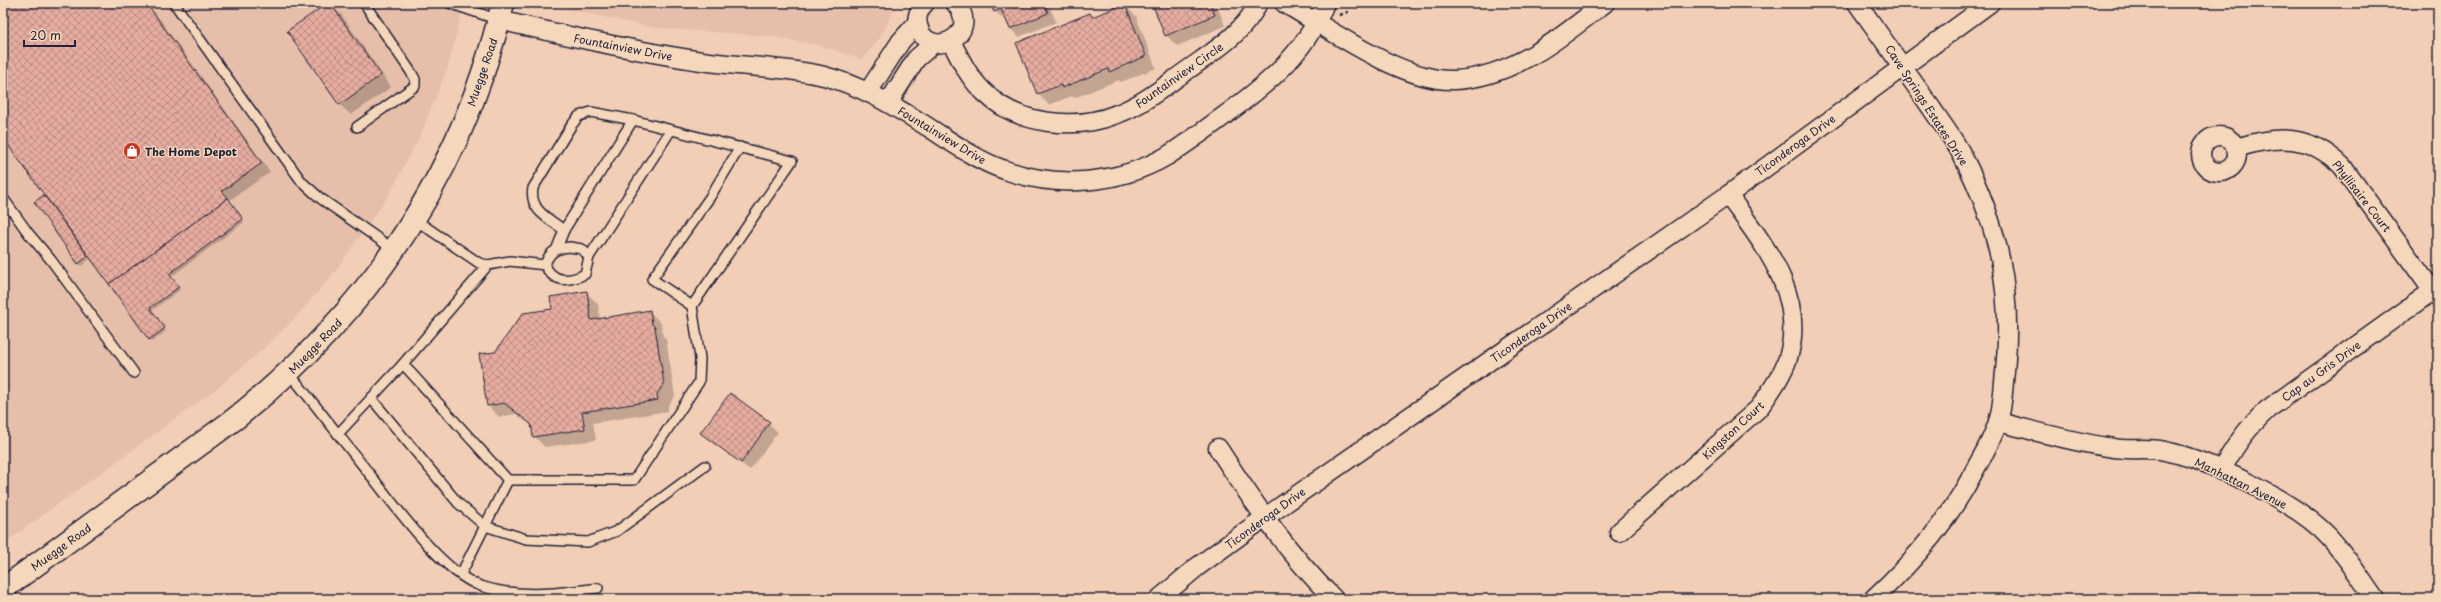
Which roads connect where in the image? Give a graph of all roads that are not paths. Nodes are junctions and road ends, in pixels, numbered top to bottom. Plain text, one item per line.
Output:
1 (174, 3) edge
2 (364, 3) edge
3 (449, 3) edge
4 (925, 3) edge
5 (955, 3) edge
6 (1258, 3) edge
7 (1284, 3) edge
8 (1325, 3) edge
9 (1605, 3) edge
10 (1857, 3) edge
11 (1990, 3) edge
12 (501, 11) edge
13 (1318, 22) junction
14 (917, 23) junction
15 (942, 42) junction
16 (1902, 66) junction
17 (868, 92) junction
18 (888, 103) junction
19 (633, 120) junction
20 (357, 127) dead end
21 (671, 130) junction
22 (740, 148) junction
23 (2236, 148) dead end
24 (1728, 195) junction
25 (3, 198) edge
26 (414, 219) junction
27 (564, 230) junction
28 (557, 248) junction
29 (394, 250) junction
30 (589, 257) junction
31 (488, 265) junction
32 (545, 265) junction
33 (2436, 292) edge
34 (692, 306) junction
35 (402, 364) junction
36 (289, 372) junction
37 (134, 373) dead end
38 (371, 398) junction
39 (1998, 422) junction
40 (338, 434) junction
41 (1218, 448) dead end
42 (705, 466) dead end
43 (2221, 471) junction
44 (508, 480) junction
45 (1264, 518) junction
46 (485, 526) junction
47 (1619, 532) dead end
48 (461, 574) junction
49 (598, 588) dead end
50 (3, 589) edge
51 (1160, 599) edge
52 (1334, 599) edge
53 (1873, 599) edge
54 (2375, 599) edge

1 - 29 lane
2 - 20 lane
3 - 12 lane
4 - 14 street
5 - 15 street
6 - 15 street, Fountainview Circle
7 - 13 street
8 - 13 street, Fountainview Drive
9 - 13 street
10 - 16 street, Cave Springs Estates Drive
11 - 16 street, Ticonderoga Drive
12 - 17 street, Fountainview Drive
12 - 26 main road, Muegge Road
13 - 18 street, Fountainview Drive
14 - 15 street, Fountainview Circle
14 - 17 street
15 - 18 street
16 - 24 street, Ticonderoga Drive
16 - 39 street, Cave Springs Estates Drive
17 - 18 street, Fountainview Drive
19 - 21 lane
19 - 27 lane
19 - 27 lane
21 - 22 lane
21 - 30 lane
22 - 34 lane
22 - 34 lane
23 - 33 street, Phyllisaire Court
24 - 45 street, Ticonderoga Drive
24 - 47 street, Kingston Court
25 - 37 lane
26 - 29 main road, Muegge Road
26 - 31 lane
27 - 28 lane
28 - 30 lane
28 - 32 lane
29 - 36 main road, Muegge Road
30 - 32 lane
31 - 32 lane
31 - 35 lane
33 - 43 street, Cap au Gris Drive
34 - 44 lane
35 - 38 lane
35 - 44 lane
36 - 40 lane
36 - 50 main road, Muegge Road
38 - 40 lane
38 - 46 lane
39 - 43 street, Manhattan Avenue
39 - 53 street, Cave Springs Estates Drive
40 - 48 lane
41 - 45 street
42 - 46 lane
43 - 54 street, Manhattan Avenue
44 - 46 lane
45 - 51 street, Ticonderoga Drive
45 - 52 street
46 - 48 lane
48 - 49 lane

